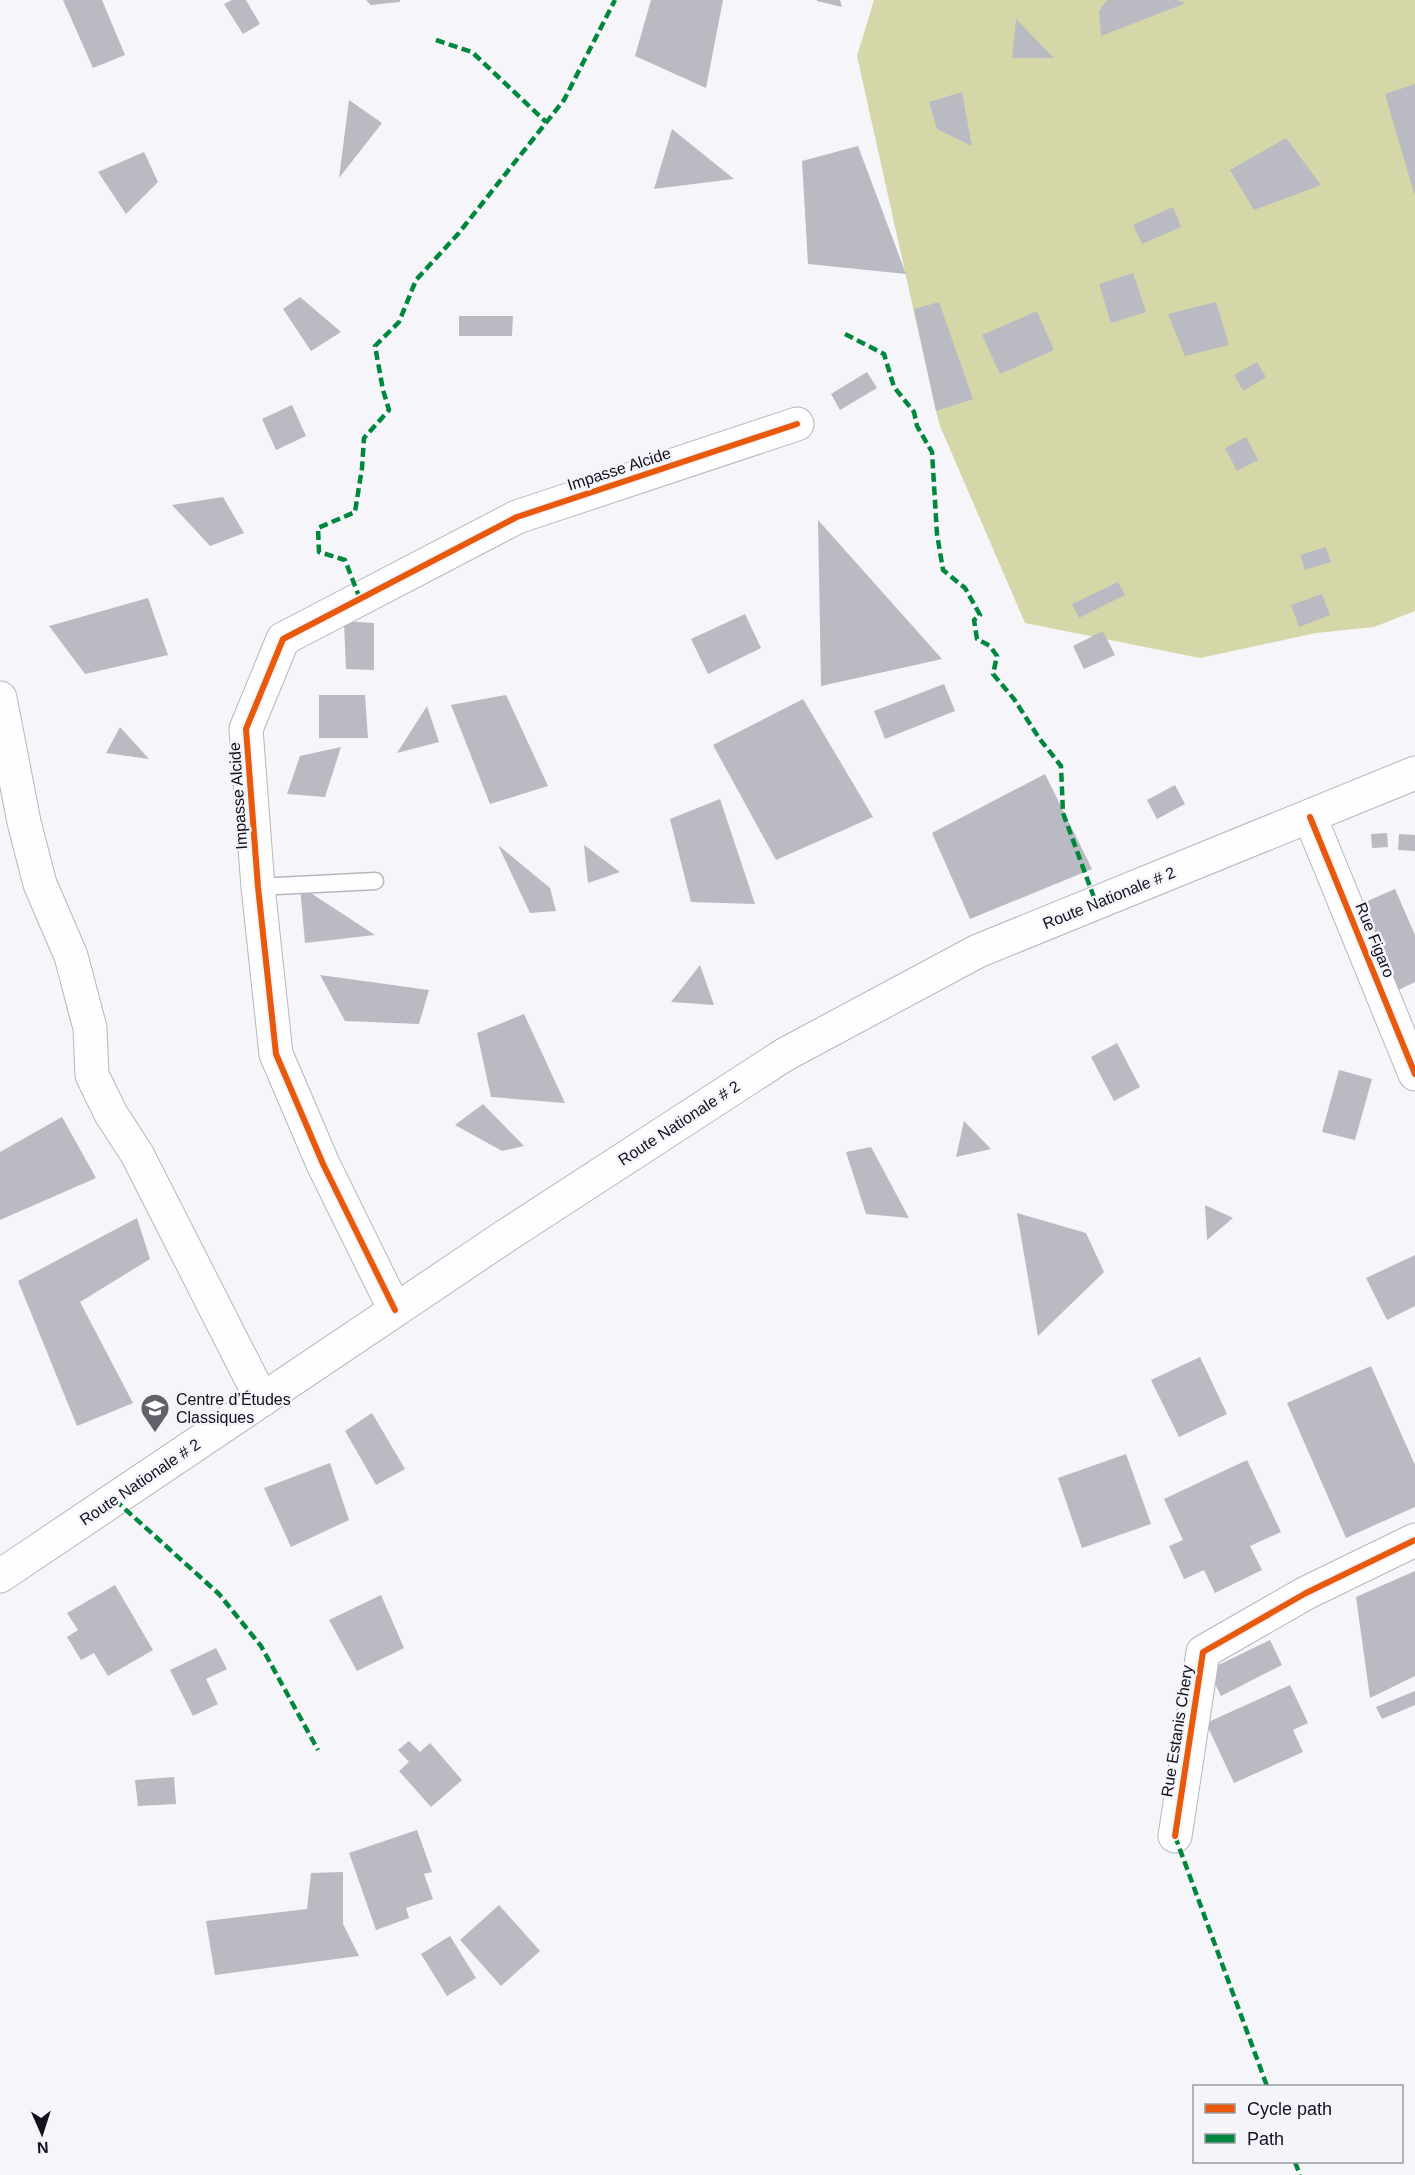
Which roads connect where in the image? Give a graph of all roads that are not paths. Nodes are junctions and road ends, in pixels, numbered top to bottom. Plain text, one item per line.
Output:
1 (797, 424) dead end
2 (0, 698) edge
3 (1415, 773) edge
4 (1311, 817) junction
5 (375, 881) dead end
6 (258, 887) junction
7 (1408, 1037) edge
8 (1415, 1074) edge
9 (395, 1311) junction
10 (262, 1400) junction
11 (1415, 1540) edge
12 (0, 1576) edge
13 (1175, 1836) dead end

1 - 6 street, Impasse Alcide
2 - 10 street
3 - 4 street, Route Nationale # 2
4 - 7 street, Rue Figaro
4 - 9 street, Route Nationale # 2
5 - 6 lane
6 - 9 street, Impasse Alcide
7 - 8 street, Rue Figaro
9 - 10 street, Route Nationale # 2
10 - 12 street, Route Nationale # 2
11 - 13 street, Rue Estanis Chery

